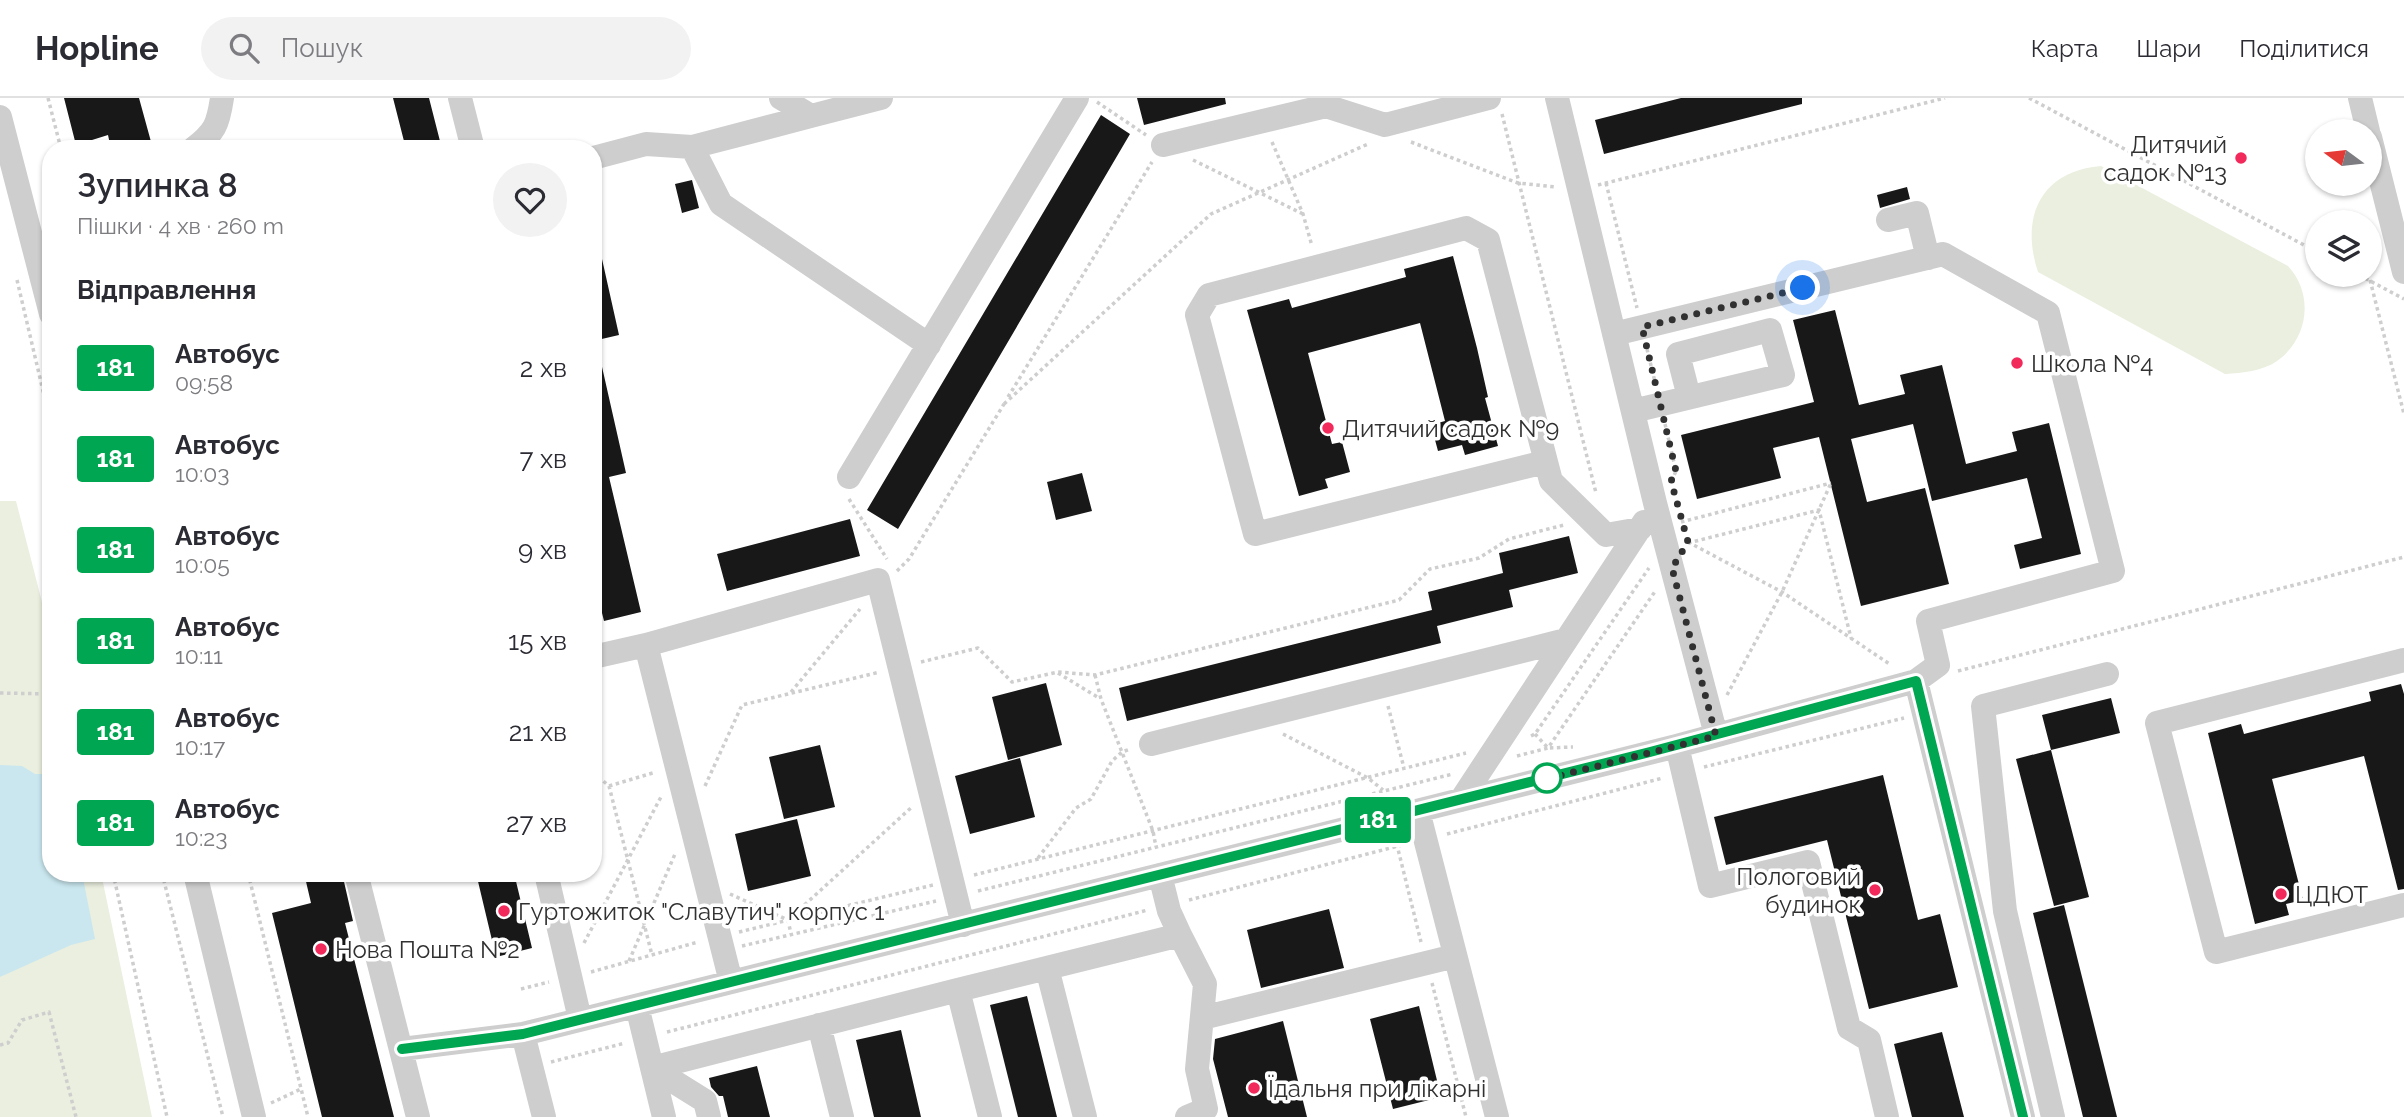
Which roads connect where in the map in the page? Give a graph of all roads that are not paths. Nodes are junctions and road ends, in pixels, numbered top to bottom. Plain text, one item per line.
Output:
1 (222, 98) edge
2 (460, 98) edge
3 (781, 98) edge
4 (881, 98) edge
5 (1077, 98) edge
6 (2360, 98) edge
7 (1560, 99) edge
8 (1486, 102) edge
9 (811, 116) junction
10 (0, 117) edge
11 (2365, 119) edge
12 (204, 140) edge
13 (471, 140) edge
14 (1163, 145) road end
15 (692, 147) junction
16 (602, 156) edge
17 (2382, 184) edge
18 (1888, 220) dead end
19 (1928, 258) junction
20 (2404, 272) edge
21 (42, 279) edge
22 (1614, 334) junction
23 (929, 345) junction
24 (1689, 397) dead end
25 (1633, 411) junction
26 (1545, 462) junction
27 (849, 488) road end
28 (1655, 503) junction
29 (1640, 529) junction
30 (1566, 640) junction
31 (646, 645) junction
32 (602, 655) edge
33 (2404, 660) edge
34 (2107, 674) dead end
35 (1916, 681) junction
36 (1713, 724) junction
37 (1151, 744) road end
38 (1677, 746) junction
39 (1461, 800) junction
40 (1418, 811) junction
41 (1160, 875) junction
42 (197, 882) edge
43 (358, 882) edge
44 (548, 882) edge
45 (2404, 905) edge
46 (2005, 911) junction
47 (1975, 919) junction
48 (963, 925) junction
49 (1180, 935) junction
50 (1455, 956) junction
51 (1047, 968) junction
52 (731, 982) junction
53 (958, 990) junction
54 (637, 1006) junction
55 (1202, 1018) junction
56 (580, 1019) junction
57 (819, 1026) junction
58 (523, 1034) junction
59 (402, 1049) junction
60 (652, 1068) junction
61 (1201, 1114) edge
62 (254, 1117) edge
63 (418, 1117) edge
64 (544, 1117) edge
65 (664, 1117) edge
66 (709, 1117) edge
67 (842, 1117) edge
68 (990, 1117) edge
69 (1085, 1117) edge
70 (1496, 1117) edge
71 (1887, 1117) edge
72 (2023, 1117) edge
73 (2053, 1117) edge

1 - 12 street
2 - 13 street
3 - 9 street
4 - 9 street
5 - 23 street
6 - 11 street
7 - 22 street
8 - 14 street
9 - 15 street
10 - 21 street
15 - 16 street
15 - 23 street
17 - 20 street
18 - 19 street
19 - 22 street
19 - 35 street
22 - 25 street
23 - 27 street
24 - 25 street
25 - 28 street
26 - 26 street
26 - 29 street
28 - 29 street
28 - 36 street
29 - 30 street
30 - 37 street
30 - 39 street
31 - 32 street
31 - 48 street
31 - 52 street
33 - 45 street
34 - 46 street
35 - 36 street
35 - 47 street
36 - 38 street
38 - 39 street
38 - 71 street
39 - 40 street
40 - 41 street
40 - 50 street
41 - 48 street
41 - 49 street
42 - 62 street
43 - 59 street
44 - 56 street
46 - 47 street
46 - 73 street
47 - 72 street
48 - 52 street
49 - 51 street
49 - 55 street
50 - 55 street
50 - 70 street
51 - 53 street
51 - 69 street
52 - 54 street
53 - 57 street
53 - 68 street
54 - 56 street
54 - 60 street
55 - 61 street
56 - 58 street
57 - 60 street
57 - 67 street
58 - 59 street
58 - 64 street
59 - 63 street
60 - 65 street
60 - 66 street

